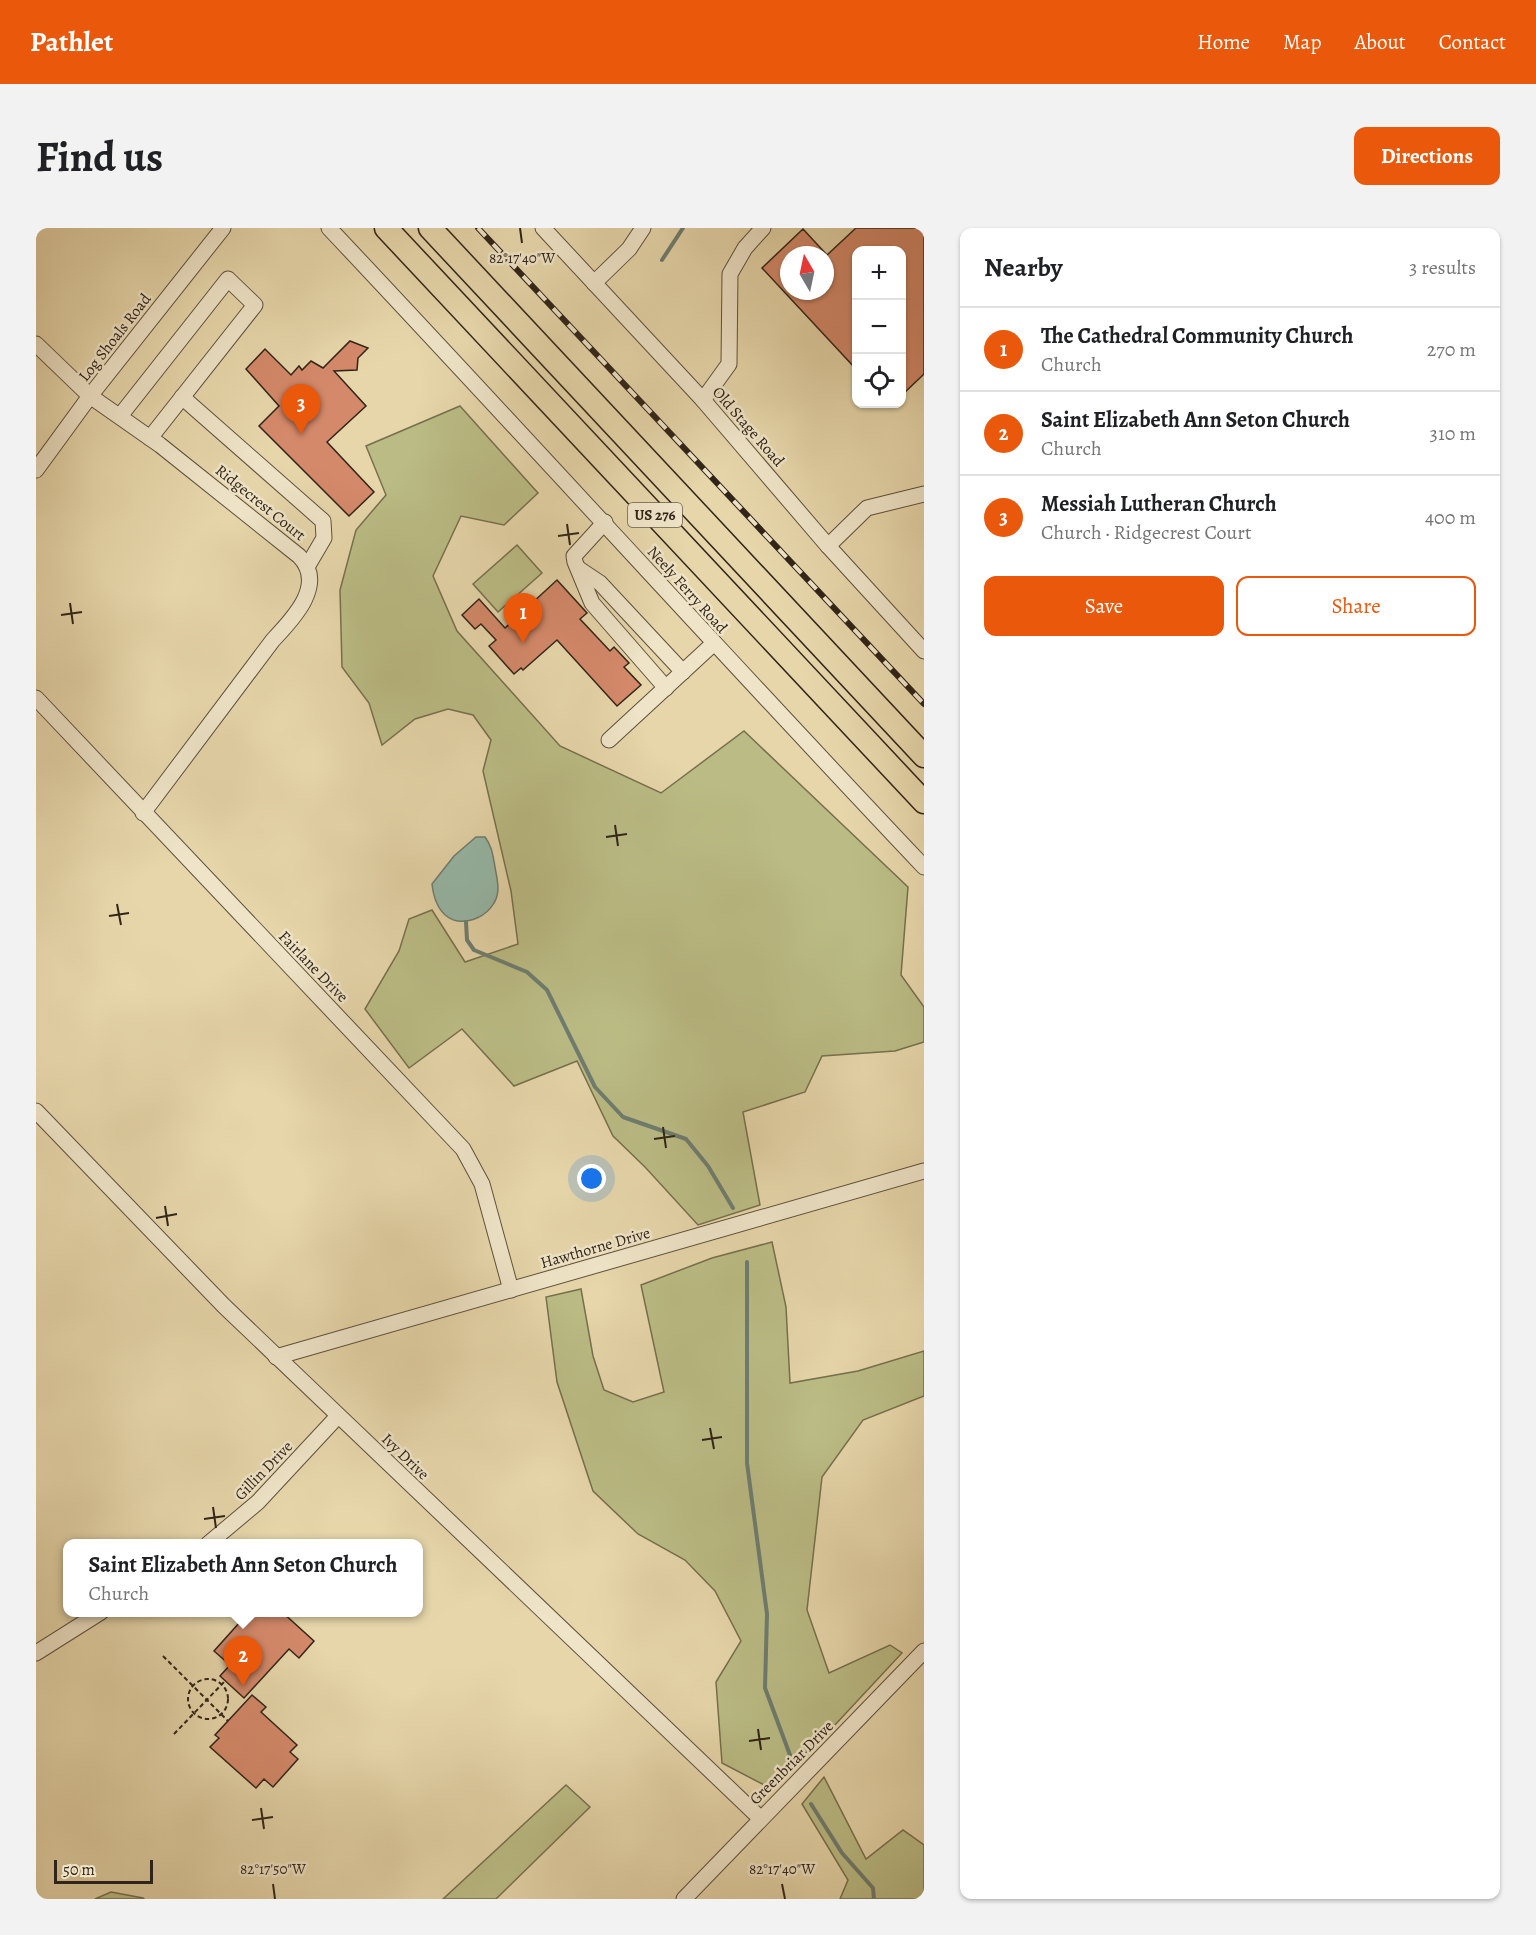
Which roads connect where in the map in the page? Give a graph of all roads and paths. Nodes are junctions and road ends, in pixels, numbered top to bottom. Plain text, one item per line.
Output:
1 (223, 228) edge
2 (329, 228) edge
3 (386, 228) edge
4 (430, 228) edge
5 (543, 228) edge
6 (763, 228) edge
7 (638, 230) edge
8 (594, 283) junction
9 (36, 344) edge
10 (90, 396) junction
11 (182, 397) junction
12 (703, 400) junction
13 (120, 416) junction
14 (150, 438) junction
15 (36, 470) edge
16 (924, 494) edge
17 (605, 522) junction
18 (828, 546) junction
19 (307, 567) junction
20 (579, 569) junction
21 (713, 644) junction
22 (924, 651) edge
23 (683, 672) junction
24 (661, 693) junction
25 (36, 698) edge
26 (609, 740) dead end
27 (924, 756) edge
28 (924, 802) edge
29 (143, 813) junction
30 (924, 867) edge
31 (36, 1111) edge
32 (924, 1171) edge
33 (511, 1290) junction
34 (276, 1357) junction
35 (338, 1416) junction
36 (214, 1539) edge
37 (93, 1617) edge
38 (924, 1651) edge
39 (36, 1653) edge
40 (163, 1656) dead end
41 (224, 1682) junction
42 (193, 1684) junction
43 (208, 1699) junction
44 (194, 1713) junction
45 (221, 1713) junction
46 (228, 1721) dead end
47 (174, 1734) dead end
48 (760, 1818) junction
49 (684, 1899) edge

1 - 10 street, Log Shoals Road
2 - 17 street, Neely Ferry Road
3 - 28 highway, US 276
4 - 27 highway, US 276
5 - 8 street, Old Stage Road
6 - 12 street
7 - 8 street
8 - 12 street, Old Stage Road
9 - 10 street, Ridgecrest Court
10 - 13 street, Ridgecrest Court
10 - 15 street, Log Shoals Road
11 - 13 street
11 - 14 street
11 - 19 street
12 - 18 street, Old Stage Road
13 - 14 street, Ridgecrest Court
14 - 19 street, Ridgecrest Court
16 - 18 street
17 - 20 street
17 - 21 street, Neely Ferry Road
18 - 22 street, Old Stage Road
19 - 29 street, Ridgecrest Court
20 - 23 street
20 - 24 street
21 - 23 street
21 - 30 street, Neely Ferry Road
23 - 24 street
24 - 26 street
25 - 29 street, Fairlane Drive
29 - 33 street, Fairlane Drive
31 - 34 street, Ivy Drive
32 - 33 street, Hawthorne Drive
33 - 34 street, Hawthorne Drive
34 - 35 street, Ivy Drive
35 - 36 street, Gillin Drive
35 - 48 street, Ivy Drive
37 - 39 street
38 - 48 street, Greenbriar Drive
40 - 42 path
41 - 42 path
41 - 43 path
41 - 45 path
42 - 43 path
42 - 44 path
43 - 44 path
43 - 45 path
44 - 45 path
44 - 47 path
45 - 46 path
48 - 49 street, Greenbriar Drive

